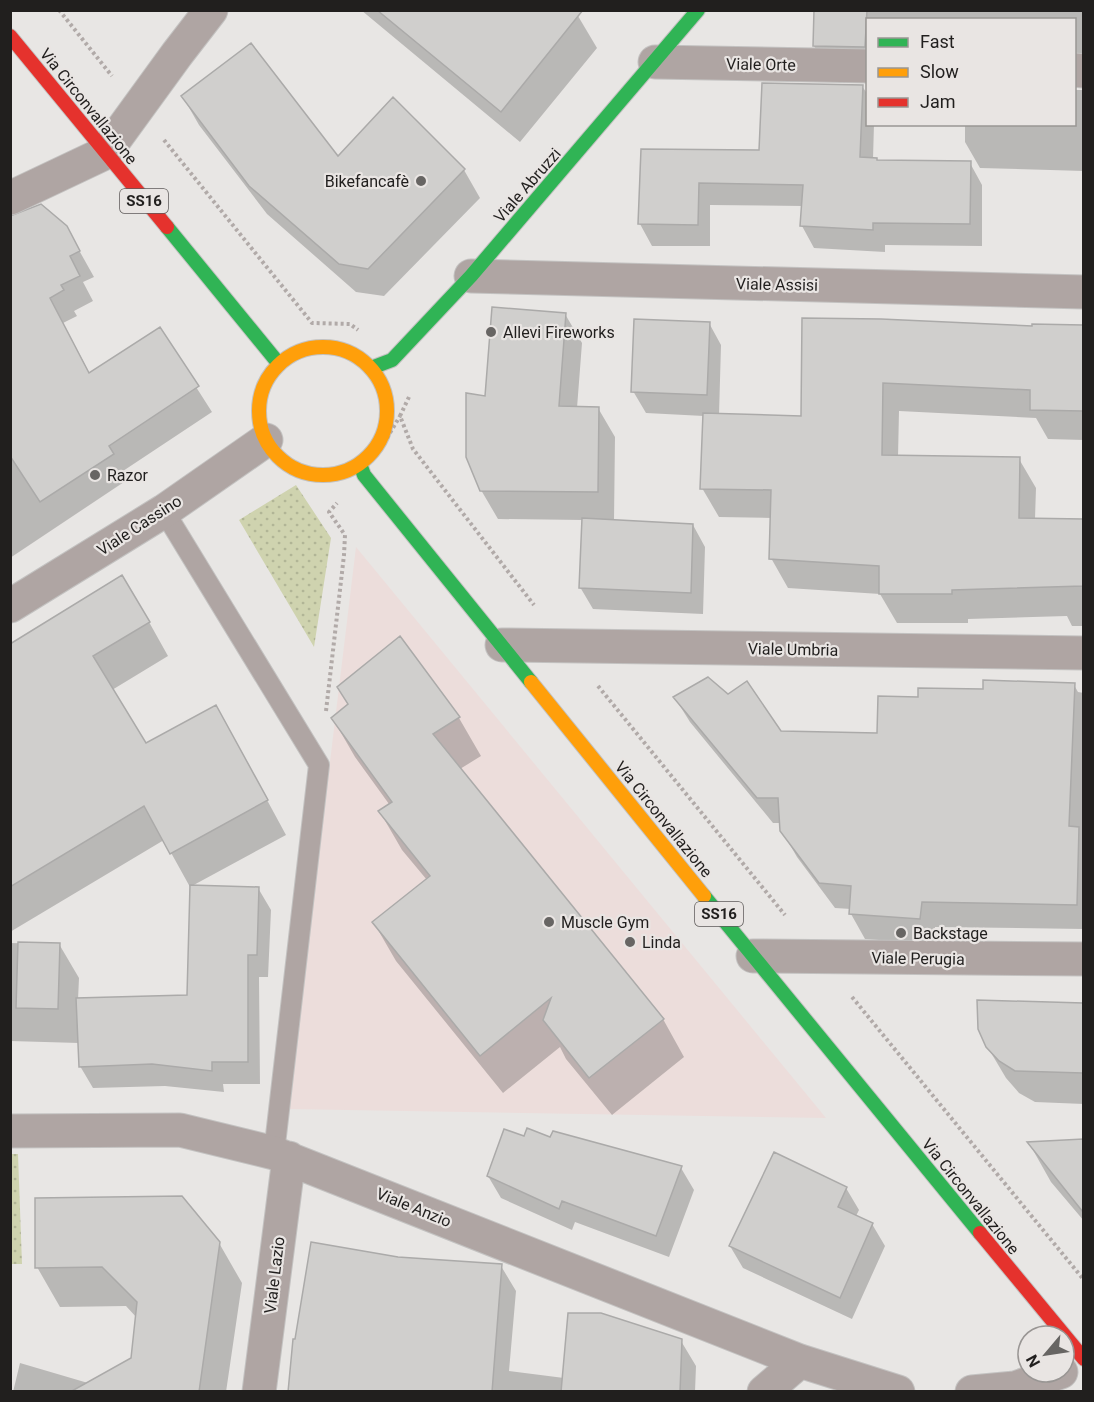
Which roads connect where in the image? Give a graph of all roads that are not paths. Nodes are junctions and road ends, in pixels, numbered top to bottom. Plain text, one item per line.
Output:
1 (211, 10) edge
2 (698, 10) edge
3 (10, 36) edge
4 (655, 62) junction
5 (866, 66) edge
6 (105, 153) junction
7 (10, 198) edge
8 (471, 276) junction
9 (1083, 291) edge
10 (279, 364) junction
11 (371, 368) junction
12 (266, 441) junction
13 (362, 470) junction
14 (164, 511) junction
15 (10, 606) edge
16 (502, 645) junction
17 (1083, 653) edge
18 (753, 956) junction
19 (1083, 959) edge
20 (10, 1131) edge
21 (281, 1155) junction
22 (1083, 1359) edge
23 (801, 1361) junction
24 (1027, 1384) edge
25 (259, 1392) edge
26 (764, 1392) edge
27 (898, 1392) edge
28 (972, 1392) edge

1 - 6 street
2 - 4 main road, Viale Abruzzi
3 - 6 main road, Via Circonvallazione / SS16
4 - 5 street, Viale Orte
4 - 8 main road, Viale Abruzzi
6 - 7 street
6 - 10 main road, Via Circonvallazione / SS16
8 - 9 street, Viale Assisi
8 - 11 main road, Viale Abruzzi
10 - 11 main road
10 - 12 main road
11 - 13 main road
12 - 13 main road
12 - 14 street, Viale Cassino
13 - 16 main road, Via Circonvallazione / SS16
14 - 15 street, Viale Cassino
14 - 21 lane
16 - 17 street, Viale Umbria
16 - 18 main road, Via Circonvallazione / SS16
18 - 19 street, Viale Perugia
18 - 22 main road, Via Circonvallazione / SS16
20 - 21 street, Viale Anzio
21 - 23 street, Viale Anzio
21 - 25 street, Viale Lazio
23 - 26 street
23 - 27 street, Viale Anzio
24 - 28 street

